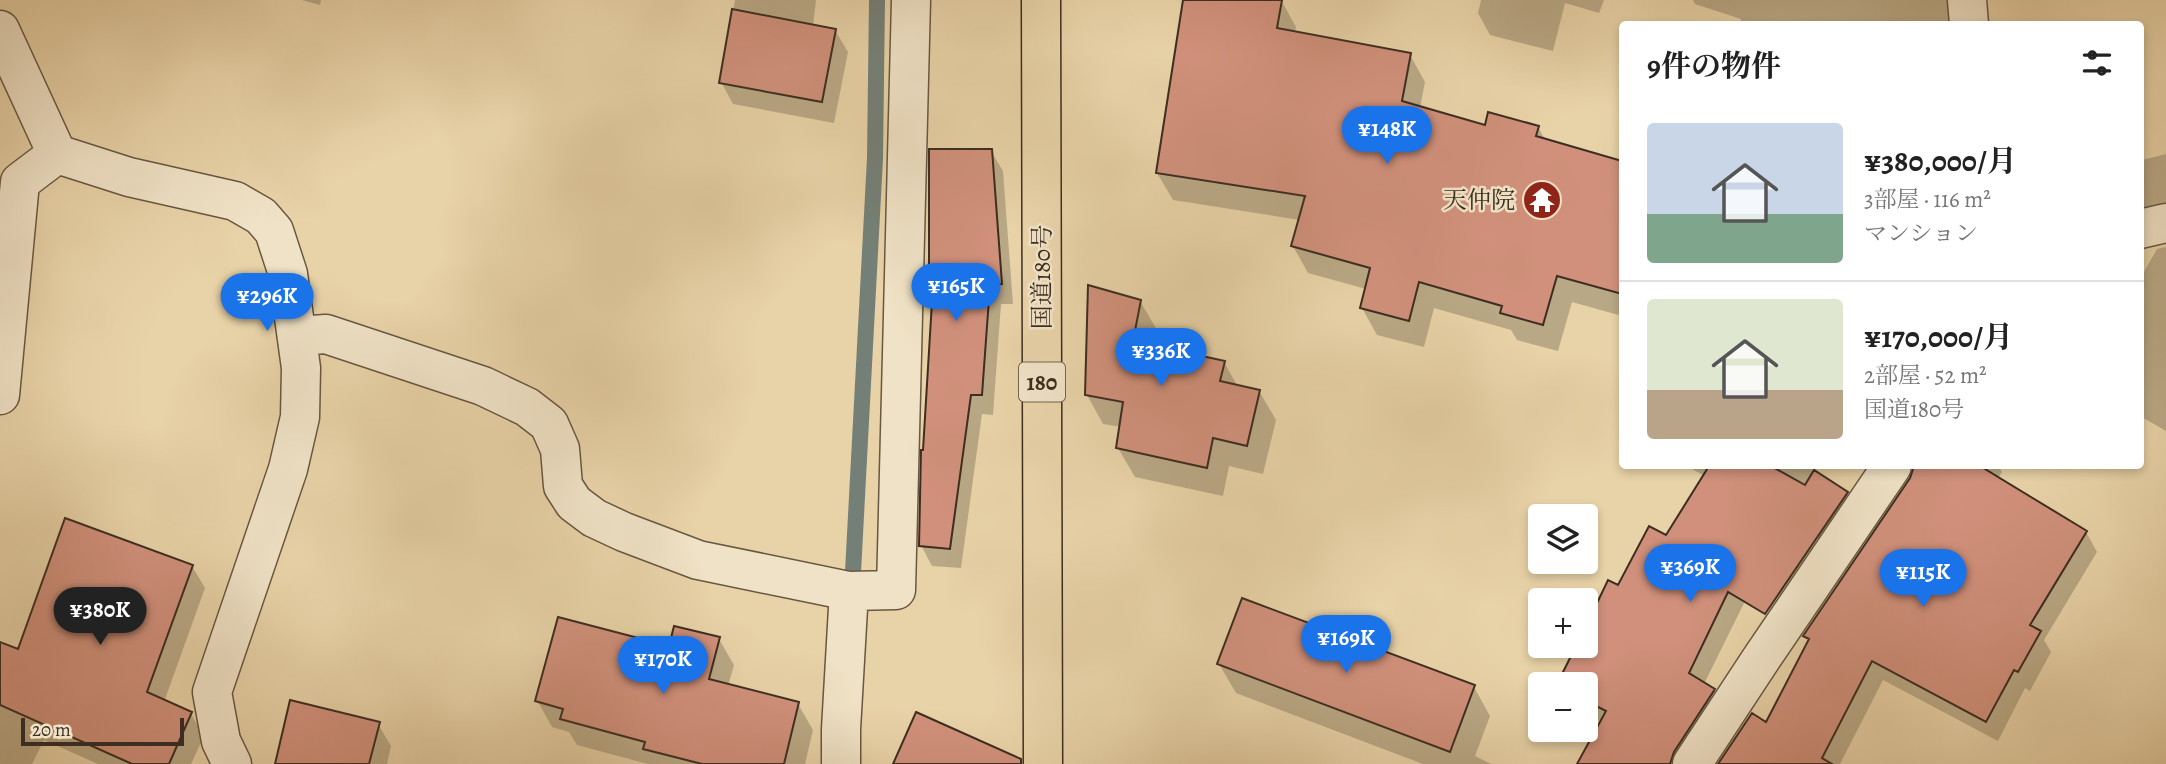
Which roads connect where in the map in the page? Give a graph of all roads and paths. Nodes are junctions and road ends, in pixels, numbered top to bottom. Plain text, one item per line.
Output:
1 (911, 0) edge
2 (1041, 0) edge
3 (1968, 0) edge
4 (1969, 21) edge
5 (0, 30) edge
6 (57, 154) junction
7 (2166, 223) edge
8 (2144, 228) edge
9 (297, 336) junction
10 (0, 395) edge
11 (1890, 469) edge
12 (849, 592) junction
13 (233, 764) edge
14 (841, 764) edge
15 (1043, 764) edge
16 (1692, 764) edge

1 - 12 street
2 - 15 highway, 国道180号 / 180
3 - 4 street
5 - 6 street
6 - 9 street
6 - 10 street
7 - 8 street
9 - 12 street
9 - 13 street
11 - 16 street
12 - 14 street

